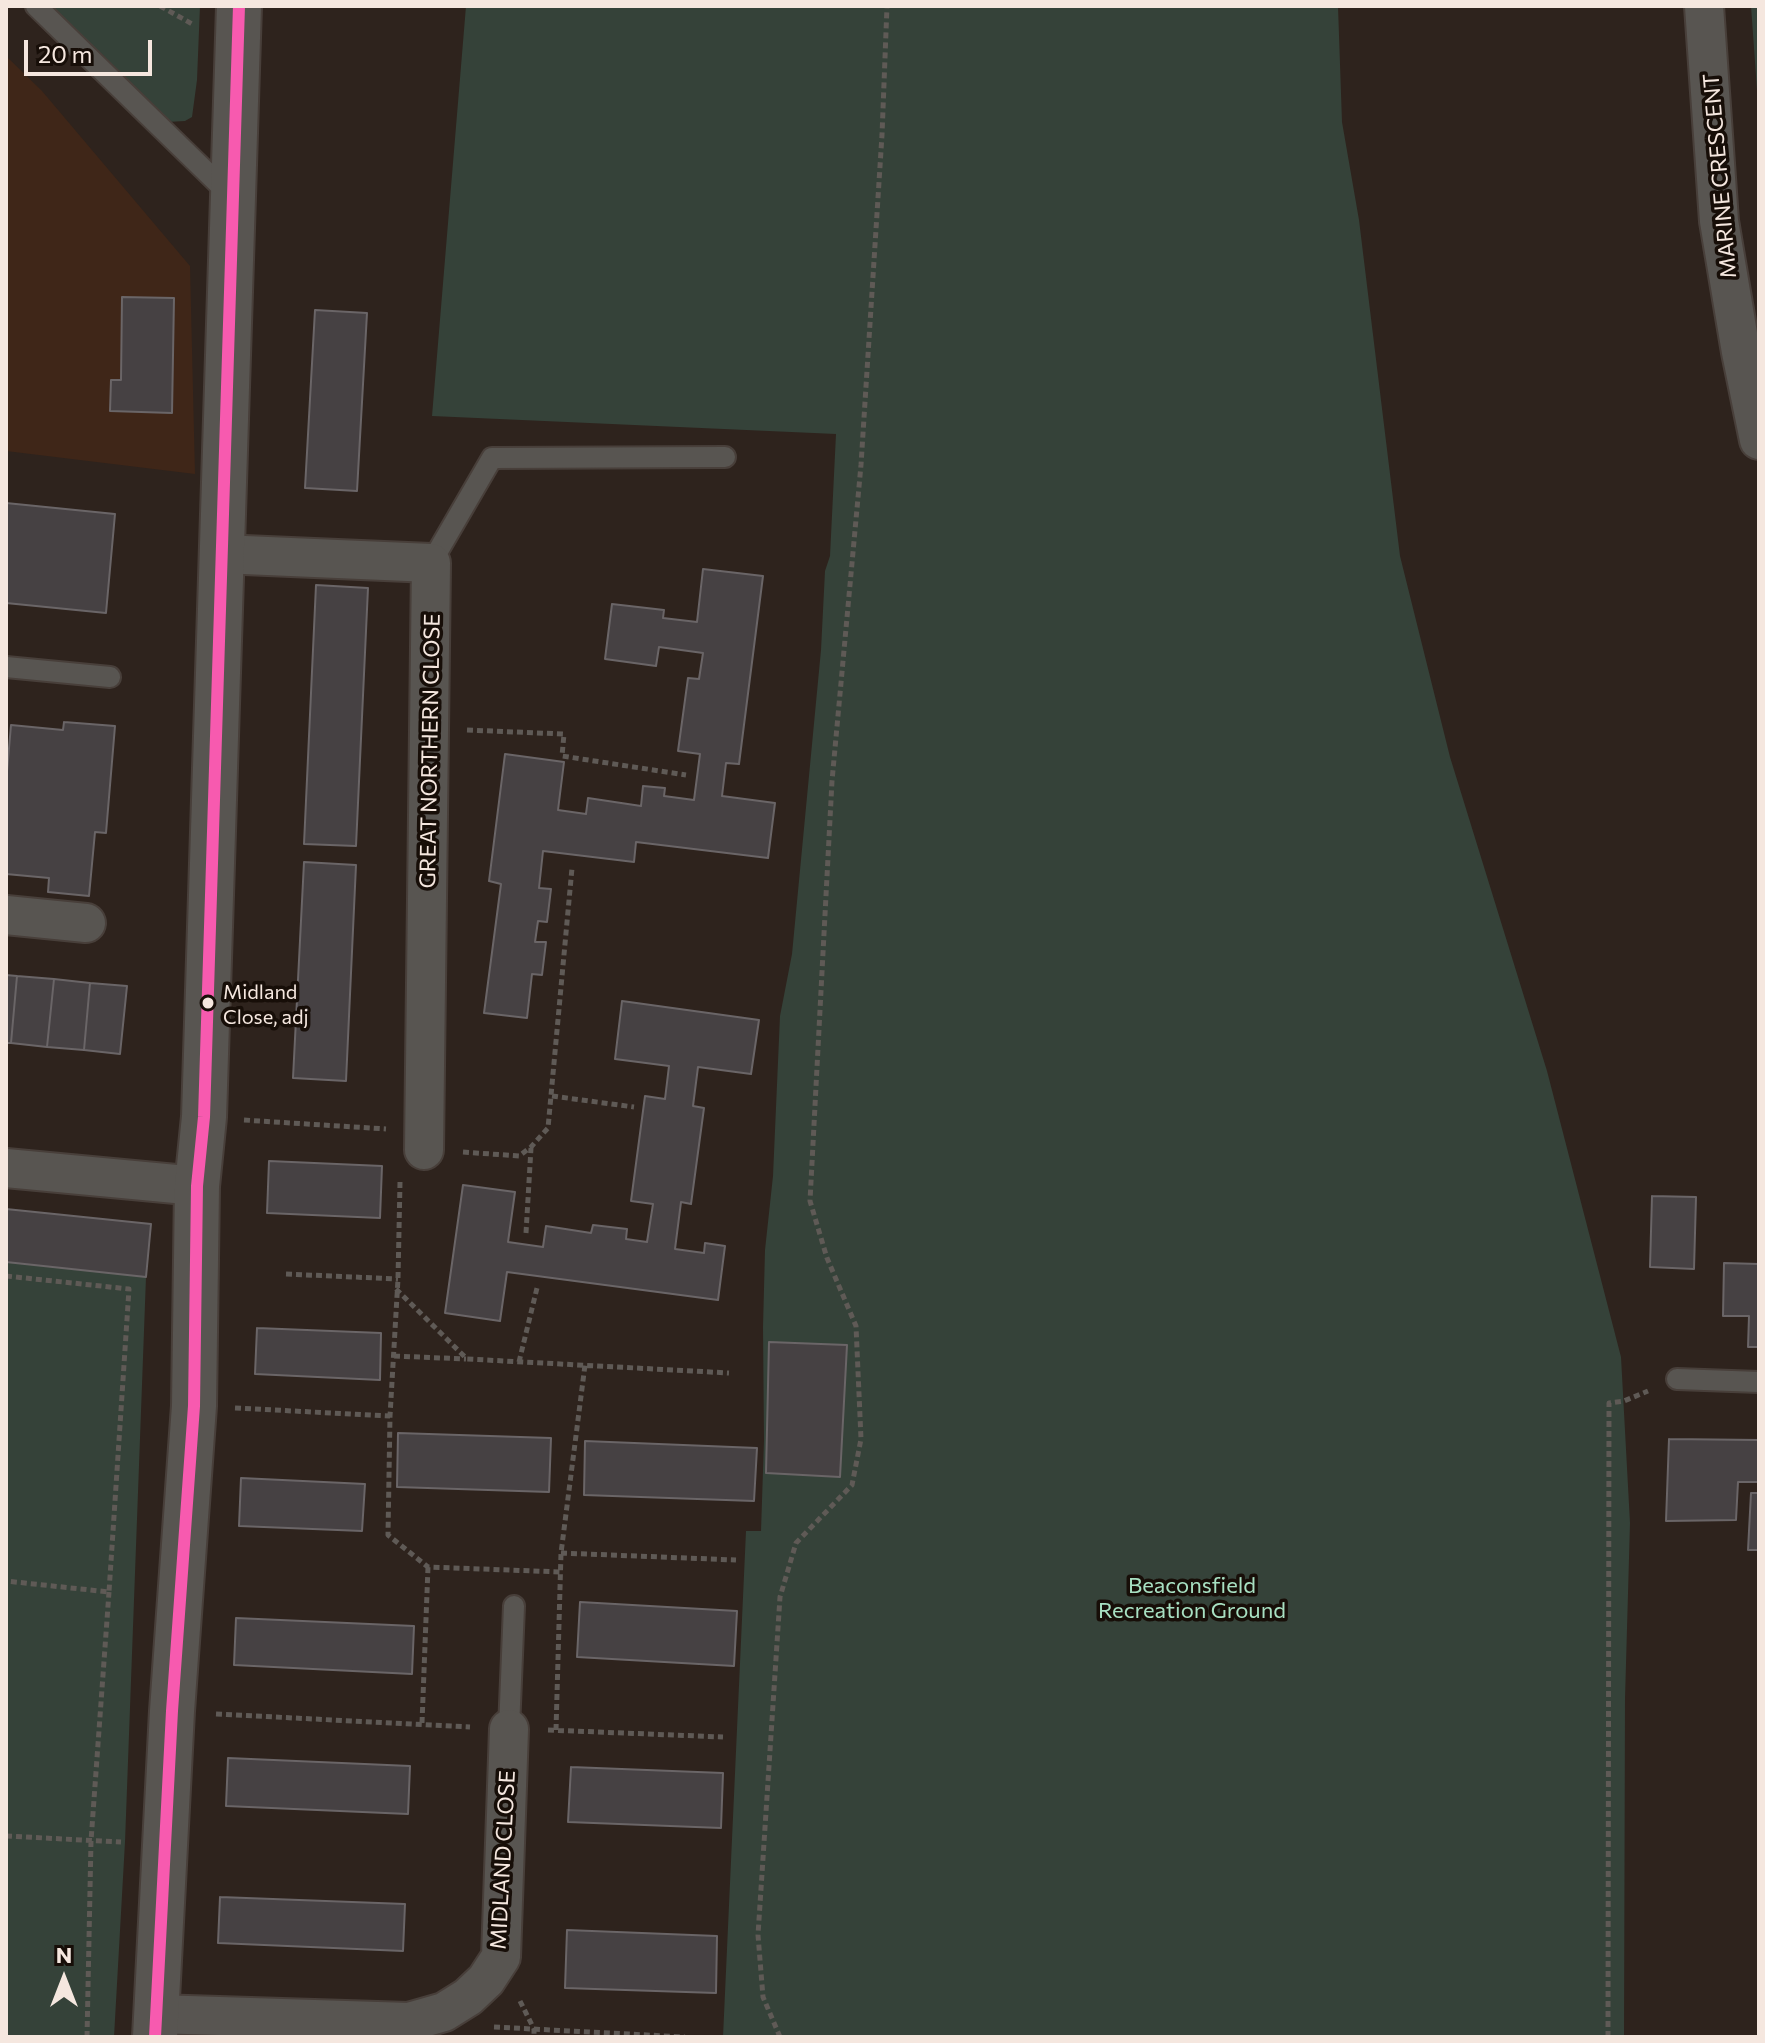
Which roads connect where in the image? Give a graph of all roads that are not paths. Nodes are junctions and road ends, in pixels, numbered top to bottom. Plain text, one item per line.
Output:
1 (36, 6) edge
2 (239, 6) edge
3 (1704, 6) edge
4 (233, 198) junction
5 (1759, 440) edge
6 (725, 457) dead end
7 (221, 554) junction
8 (431, 563) junction
9 (6, 667) edge
10 (110, 677) dead end
11 (6, 915) edge
12 (86, 923) dead end
13 (412, 1162) road end
14 (6, 1168) edge
15 (197, 1186) junction
16 (1677, 1379) road end
17 (1759, 1382) edge
18 (514, 1606) dead end
19 (509, 1729) joint
20 (155, 2026) edge

1 - 4 lane
2 - 4 street
3 - 5 street, MARINE CRESCENT
4 - 7 street
6 - 8 lane
7 - 8 street
7 - 15 street
8 - 13 street, GREAT NORTHERN CLOSE
9 - 10 lane
11 - 12 street
14 - 15 street
15 - 20 street
16 - 17 lane
18 - 19 lane
19 - 20 street, MIDLAND CLOSE

